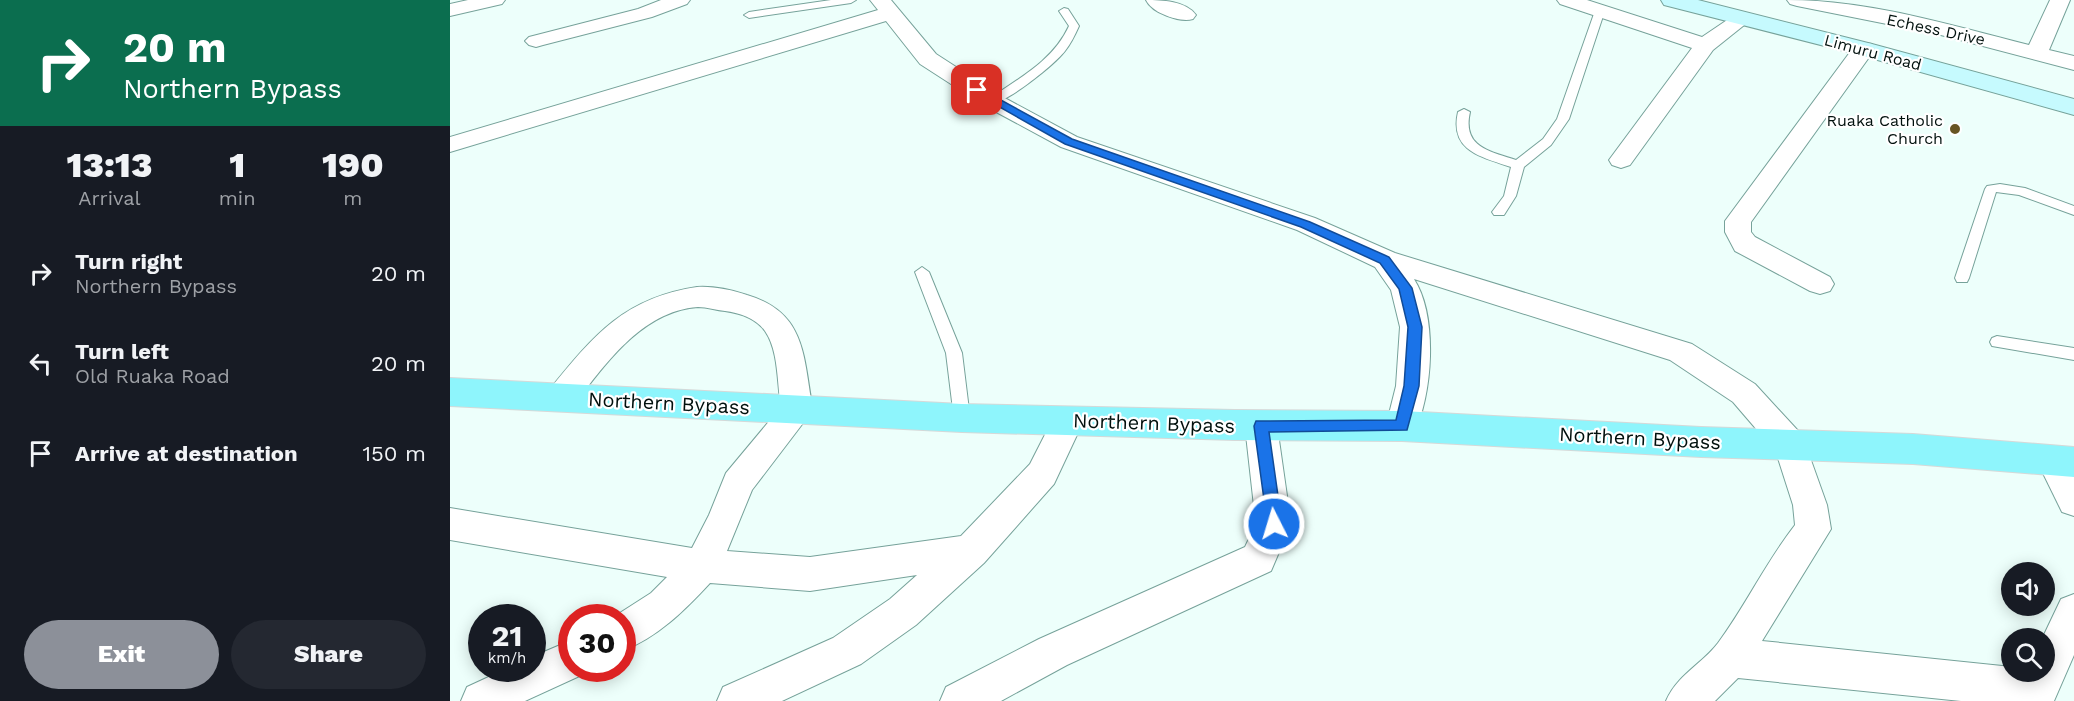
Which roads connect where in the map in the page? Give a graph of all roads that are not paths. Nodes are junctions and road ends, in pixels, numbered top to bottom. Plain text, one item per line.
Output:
1 (495, 0) edge
2 (680, 0) edge
3 (851, 0) edge
4 (1156, 0) edge
5 (1567, 0) edge
6 (1672, 0) edge
7 (1797, 0) edge
8 (2060, 0) edge
9 (886, 7) edge
10 (1880, 8) edge
11 (450, 10) edge
12 (1600, 10) junction
13 (1064, 11) dead end
14 (749, 15) dead end
15 (1186, 15) dead end
16 (1743, 18) junction
17 (536, 41) dead end
18 (1705, 45) junction
19 (1864, 49) junction
20 (2037, 52) junction
21 (2074, 63) edge
22 (993, 100) junction
23 (2074, 107) edge
24 (1464, 112) dead end
25 (450, 145) edge
26 (1621, 160) dead end
27 (1518, 165) junction
28 (2074, 211) edge
29 (1499, 212) dead end
30 (1385, 260) junction
31 (922, 272) dead end
32 (1962, 278) dead end
33 (1820, 284) dead end
34 (1997, 342) dead end
35 (2074, 354) edge
36 (450, 392) edge
37 (561, 398) junction
38 (797, 410) junction
39 (962, 418) junction
40 (1068, 420) junction
41 (1261, 426) junction
42 (1402, 426) junction
43 (1790, 445) junction
44 (2064, 461) edge
45 (2074, 501) edge
46 (450, 524) edge
47 (971, 551) junction
48 (702, 566) junction
49 (2074, 612) edge
50 (636, 624) edge
51 (1731, 658) junction
52 (558, 665) edge
53 (2036, 696) edge
54 (481, 701) edge
55 (737, 701) edge
56 (960, 701) edge
57 (1686, 701) edge

1 - 11 street
2 - 17 street
3 - 14 lane
4 - 15 street
5 - 12 street
6 - 16 main road, Limuru Road
7 - 10 street, Echess Drive
8 - 20 street
9 - 22 street
9 - 25 street
10 - 20 street, Echess Drive
12 - 18 street
12 - 27 lane
13 - 22 lane
16 - 18 street
16 - 19 main road, Limuru Road
18 - 26 street
19 - 23 main road, Limuru Road
19 - 33 street
20 - 21 street, Echess Drive
22 - 30 street
24 - 27 lane
27 - 29 lane
28 - 32 lane
30 - 42 street
30 - 43 street
31 - 39 lane
34 - 35 lane
36 - 37 main road, Northern Bypass
37 - 38 main road, Northern Bypass
37 - 38 street
38 - 39 main road, Northern Bypass
38 - 48 street
39 - 40 main road, Northern Bypass
40 - 41 main road, Northern Bypass
40 - 47 street
41 - 42 main road, Northern Bypass
41 - 56 street
42 - 43 main road, Northern Bypass
43 - 44 main road, Northern Bypass
43 - 51 street
44 - 45 street
46 - 48 street
47 - 48 street
47 - 55 street
48 - 50 street
49 - 53 street
51 - 53 street
51 - 57 street
52 - 54 street

